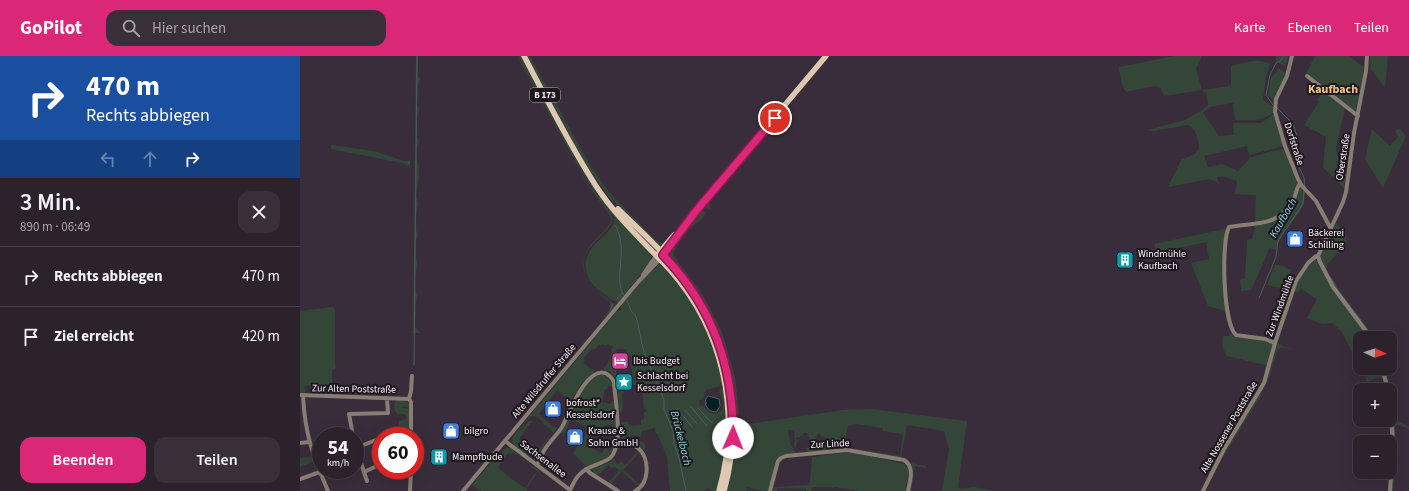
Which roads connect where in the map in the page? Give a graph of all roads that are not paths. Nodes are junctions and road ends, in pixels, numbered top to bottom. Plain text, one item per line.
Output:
1 (524, 56) edge
2 (826, 56) edge
3 (1292, 56) edge
4 (1367, 56) edge
5 (1307, 76) dead end
6 (1358, 116) junction
7 (1300, 183) junction
8 (1331, 229) junction
9 (660, 255) junction
10 (1318, 256) junction
11 (1366, 331) edge
12 (1275, 346) junction
13 (412, 376) dead end
14 (302, 395) edge
15 (386, 398) junction
16 (409, 398) junction
17 (302, 415) edge
18 (351, 427) edge
19 (411, 427) edge
20 (1392, 427) edge
21 (505, 441) junction
22 (617, 441) junction
23 (309, 442) junction
24 (300, 443) edge
25 (312, 453) edge
26 (537, 465) junction
27 (372, 468) edge
28 (586, 469) junction
29 (364, 472) joint
30 (312, 475) edge
31 (300, 479) edge
32 (323, 479) edge
33 (411, 479) edge
34 (367, 481) dead end
35 (570, 490) edge
36 (328, 491) edge
37 (410, 491) edge
38 (463, 491) edge
39 (618, 491) edge
40 (635, 491) edge
41 (719, 491) edge
42 (724, 491) edge
43 (770, 491) edge
44 (908, 491) edge
45 (1203, 491) edge
46 (1390, 491) edge

1 - 9 main road, B 173
2 - 9 main road
3 - 7 street, Dorfstraße
4 - 6 street, Oberstraße
5 - 6 street
6 - 8 street, Oberstraße
7 - 8 street, Dorfstraße
7 - 12 street, Zur Windmühle
8 - 10 street, Oberstraße
9 - 21 street, Alte Wilsdruffer Straße
9 - 41 main road, B 173
9 - 42 main road, B 173
10 - 11 street
10 - 12 street, Zur Windmühle
12 - 45 street, Alte Nossener Poststraße
13 - 16 street
14 - 15 street, Zur Alten Poststraße
14 - 17 street
15 - 16 street, Zur Alten Poststraße
15 - 18 street
16 - 19 street
17 - 23 street
20 - 46 street
21 - 26 street, Sachsenallee
21 - 38 street, Alte Wilsdruffer Straße
22 - 26 street
22 - 28 street
22 - 40 street
23 - 24 street
23 - 25 street
26 - 35 street, Sachsenallee
27 - 29 street
28 - 35 street
28 - 39 street
29 - 34 street
30 - 31 street
32 - 36 street
33 - 37 street
43 - 44 street, Zur Linde

